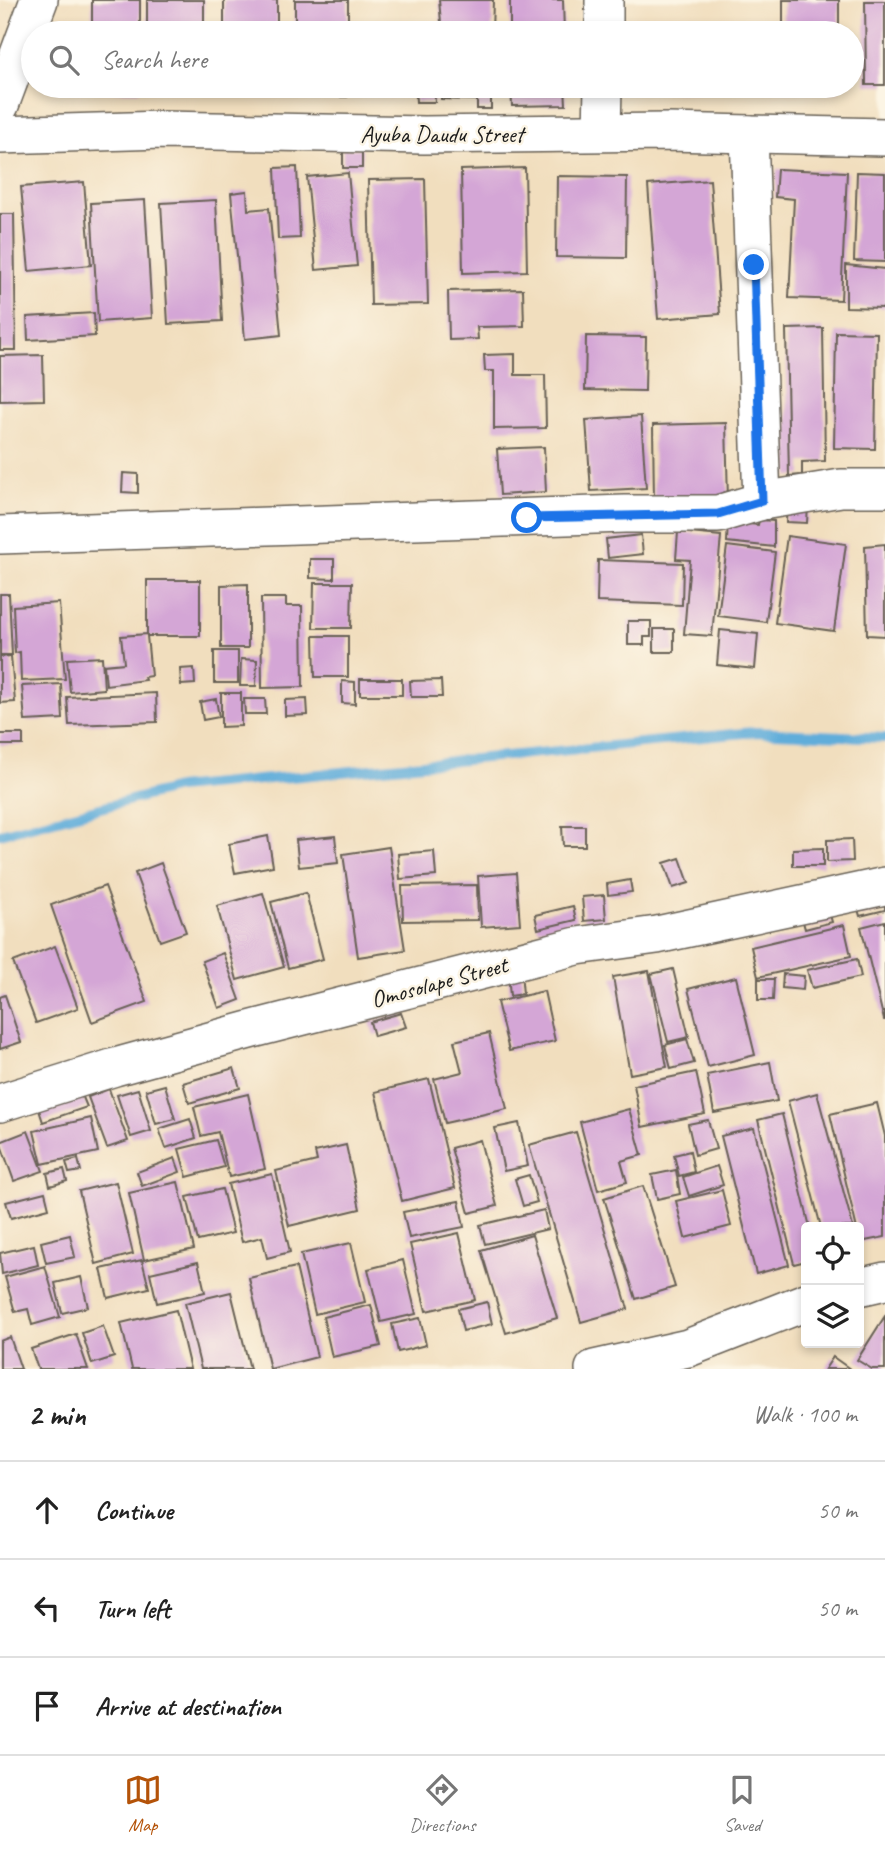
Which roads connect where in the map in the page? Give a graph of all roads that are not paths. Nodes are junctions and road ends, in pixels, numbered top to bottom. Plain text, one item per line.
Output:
1 (39, 0) edge
2 (604, 0) edge
3 (31, 21) edge
4 (604, 21) edge
5 (21, 48) edge
6 (603, 98) edge
7 (0, 105) edge
8 (602, 132) junction
9 (750, 134) junction
10 (0, 135) edge
11 (885, 137) edge
12 (885, 488) edge
13 (762, 501) junction
14 (0, 535) edge
15 (885, 886) edge
16 (0, 1103) edge
17 (885, 1281) edge
18 (864, 1286) edge
19 (801, 1304) edge
20 (594, 1369) edge

1 - 3 street
2 - 4 street
5 - 7 street
6 - 8 street
8 - 9 street, Ayuba Daudu Street
8 - 10 street, Ayuba Daudu Street
9 - 11 street, Ayuba Daudu Street
9 - 13 street
12 - 13 street
13 - 14 street
15 - 16 street, Omosolape Street
17 - 18 street
19 - 20 street

